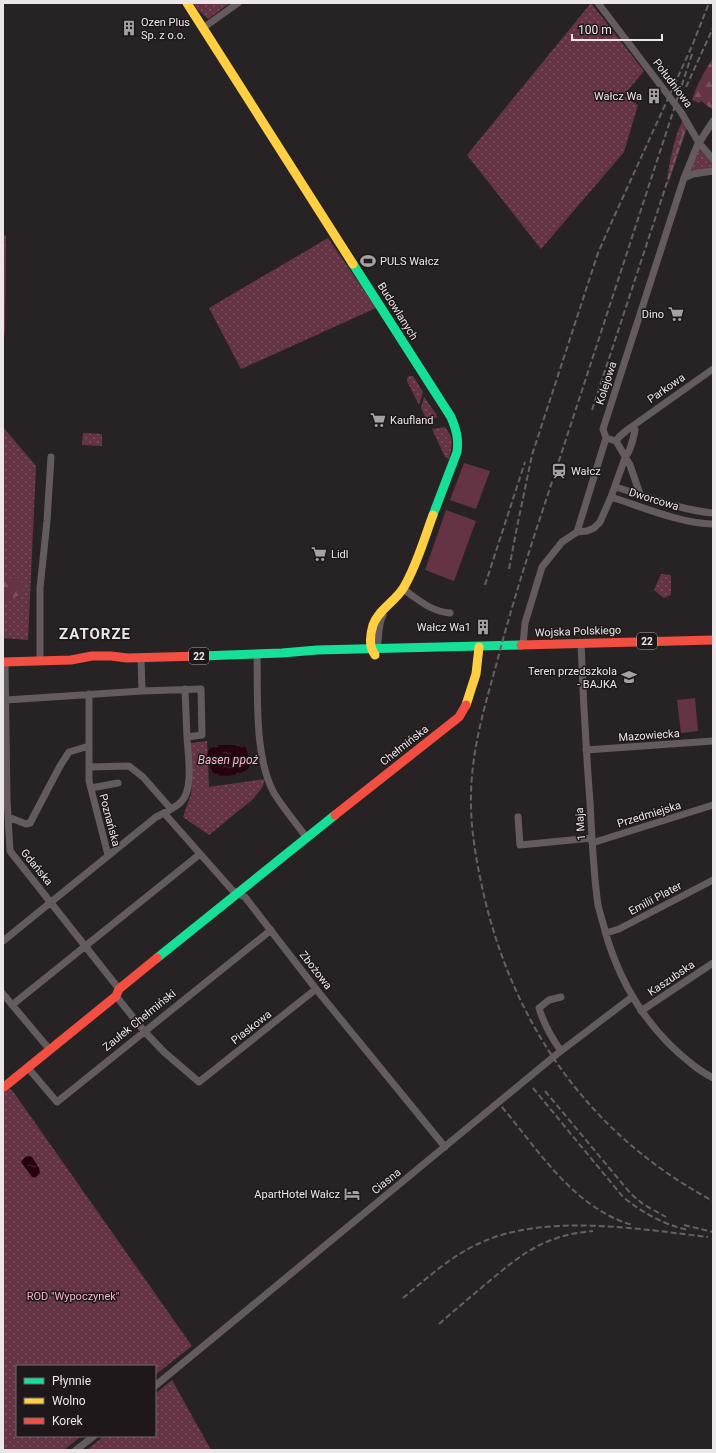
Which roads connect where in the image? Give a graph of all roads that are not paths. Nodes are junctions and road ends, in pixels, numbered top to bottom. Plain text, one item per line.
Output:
1 (187, 3) edge
2 (238, 3) edge
3 (598, 3) edge
4 (203, 28) junction
5 (713, 121) edge
6 (699, 143) junction
7 (713, 159) edge
8 (713, 172) edge
9 (684, 178) junction
10 (713, 369) edge
11 (632, 427) junction
12 (606, 438) junction
13 (616, 442) junction
14 (51, 457) dead end
15 (625, 458) junction
16 (615, 487) junction
17 (640, 494) junction
18 (611, 497) junction
19 (694, 510) junction
20 (713, 513) edge
21 (691, 521) junction
22 (713, 524) edge
23 (577, 532) junction
24 (403, 588) junction
25 (387, 607) junction
26 (450, 613) dead end
27 (379, 637) junction
28 (713, 640) edge
29 (581, 642) junction
30 (523, 645) junction
31 (468, 647) junction
32 (479, 647) junction
33 (398, 649) junction
34 (374, 651) junction
35 (257, 654) junction
36 (141, 658) junction
37 (40, 661) junction
38 (4, 662) edge
39 (185, 689) junction
40 (142, 691) junction
41 (89, 694) junction
42 (6, 700) junction
43 (187, 737) junction
44 (713, 741) edge
45 (89, 746) junction
46 (586, 750) junction
47 (89, 767) junction
48 (118, 783) dead end
49 (91, 788) junction
50 (713, 805) edge
51 (171, 809) junction
52 (164, 813) junction
53 (8, 817) junction
54 (518, 818) dead end
55 (306, 837) junction
56 (592, 841) junction
57 (200, 854) junction
58 (108, 855) junction
59 (713, 880) edge
60 (238, 893) junction
61 (51, 902) junction
62 (270, 930) junction
63 (606, 933) junction
64 (3, 941) edge
65 (86, 945) junction
66 (713, 963) edge
67 (316, 989) junction
68 (118, 992) junction
69 (3, 994) edge
70 (561, 997) dead end
71 (632, 997) junction
72 (12, 1005) junction
73 (641, 1011) junction
74 (144, 1030) junction
75 (50, 1050) junction
76 (561, 1051) junction
77 (28, 1068) junction
78 (713, 1078) edge
79 (199, 1082) joint
80 (4, 1087) dead end
81 (445, 1147) junction
82 (156, 1385) edge
83 (93, 1437) edge
84 (76, 1450) edge

1 - 4 street, Budowlanych
2 - 4 street
3 - 6 street, Południowa
4 - 24 street, Budowlanych
5 - 6 street, Kolejowa
6 - 7 street, Południowa
6 - 9 street, Kolejowa
8 - 9 street
9 - 12 street, Kolejowa
10 - 11 street, Parkowa
11 - 13 street, Parkowa
11 - 15 street
12 - 13 street
12 - 23 street, Kolejowa
13 - 15 street
14 - 37 street
15 - 16 street
15 - 17 street
16 - 17 street, Dworcowa
16 - 18 street
17 - 19 street, Dworcowa
18 - 21 street, Dworcowa
18 - 23 street
19 - 20 street, Dworcowa
19 - 21 street, Dworcowa
21 - 22 street, Dworcowa
23 - 30 street
24 - 25 street, Budowlanych
24 - 26 street
25 - 27 street, Budowlanych
25 - 34 street, Budowlanych
27 - 33 street
27 - 34 street, Budowlanych
28 - 29 street, Wojska Polskiego / 22
29 - 30 street, Wojska Polskiego / 22
29 - 46 street, 1 Maja
30 - 32 street, Wojska Polskiego / 22
31 - 32 street, Wojska Polskiego / 22
31 - 33 street, Wojska Polskiego / 22
31 - 34 street, Wojska Polskiego / 22
32 - 55 street, Chełmińska
33 - 34 street, Wojska Polskiego / 22
34 - 35 street, Wojska Polskiego / 22
35 - 36 street, Wojska Polskiego / 22
35 - 55 street
36 - 37 street, Wojska Polskiego / 22
36 - 40 street
37 - 38 street, Wojska Polskiego / 22
38 - 42 street, Gdańska
39 - 40 street
39 - 43 street, Poznańska
39 - 43 street
40 - 41 street
41 - 42 street
41 - 45 street, Poznańska
42 - 53 street, Gdańska
43 - 51 street, Poznańska
44 - 46 street, Mazowiecka
45 - 47 street, Poznańska
45 - 53 street
46 - 56 street, 1 Maja
47 - 49 street, Poznańska
47 - 51 street
48 - 49 street
49 - 58 street, Poznańska
50 - 56 street, Przedmiejska
51 - 52 street, Poznańska
52 - 57 street, Zbożowa
52 - 58 street, Poznańska
53 - 61 street, Gdańska
54 - 56 street, Przedmiejska
55 - 60 street, Chełmińska
56 - 63 street, 1 Maja
57 - 60 street, Zbożowa
57 - 65 street
58 - 61 street
59 - 63 street, Emilii Plater
60 - 62 street, Zbożowa
60 - 68 street
61 - 64 street
61 - 65 street, Gdańska
62 - 67 street, Zbożowa
62 - 74 street, Zaułek Chełmiński
63 - 71 street, 1 Maja
65 - 68 street, Gdańska
65 - 72 street
66 - 73 street, Kaszubska
67 - 79 street, Piaskowa
67 - 81 street, Zbożowa
68 - 74 street, Gdańska
68 - 75 street
69 - 72 street
70 - 76 street
71 - 73 street, 1 Maja
71 - 76 street, Ciasna
72 - 75 street
73 - 78 street
74 - 77 street, Zaułek Chełmiński
74 - 79 street, Gdańska
75 - 77 street
76 - 81 street, Ciasna
77 - 80 street
81 - 82 street, Ciasna
83 - 84 street

